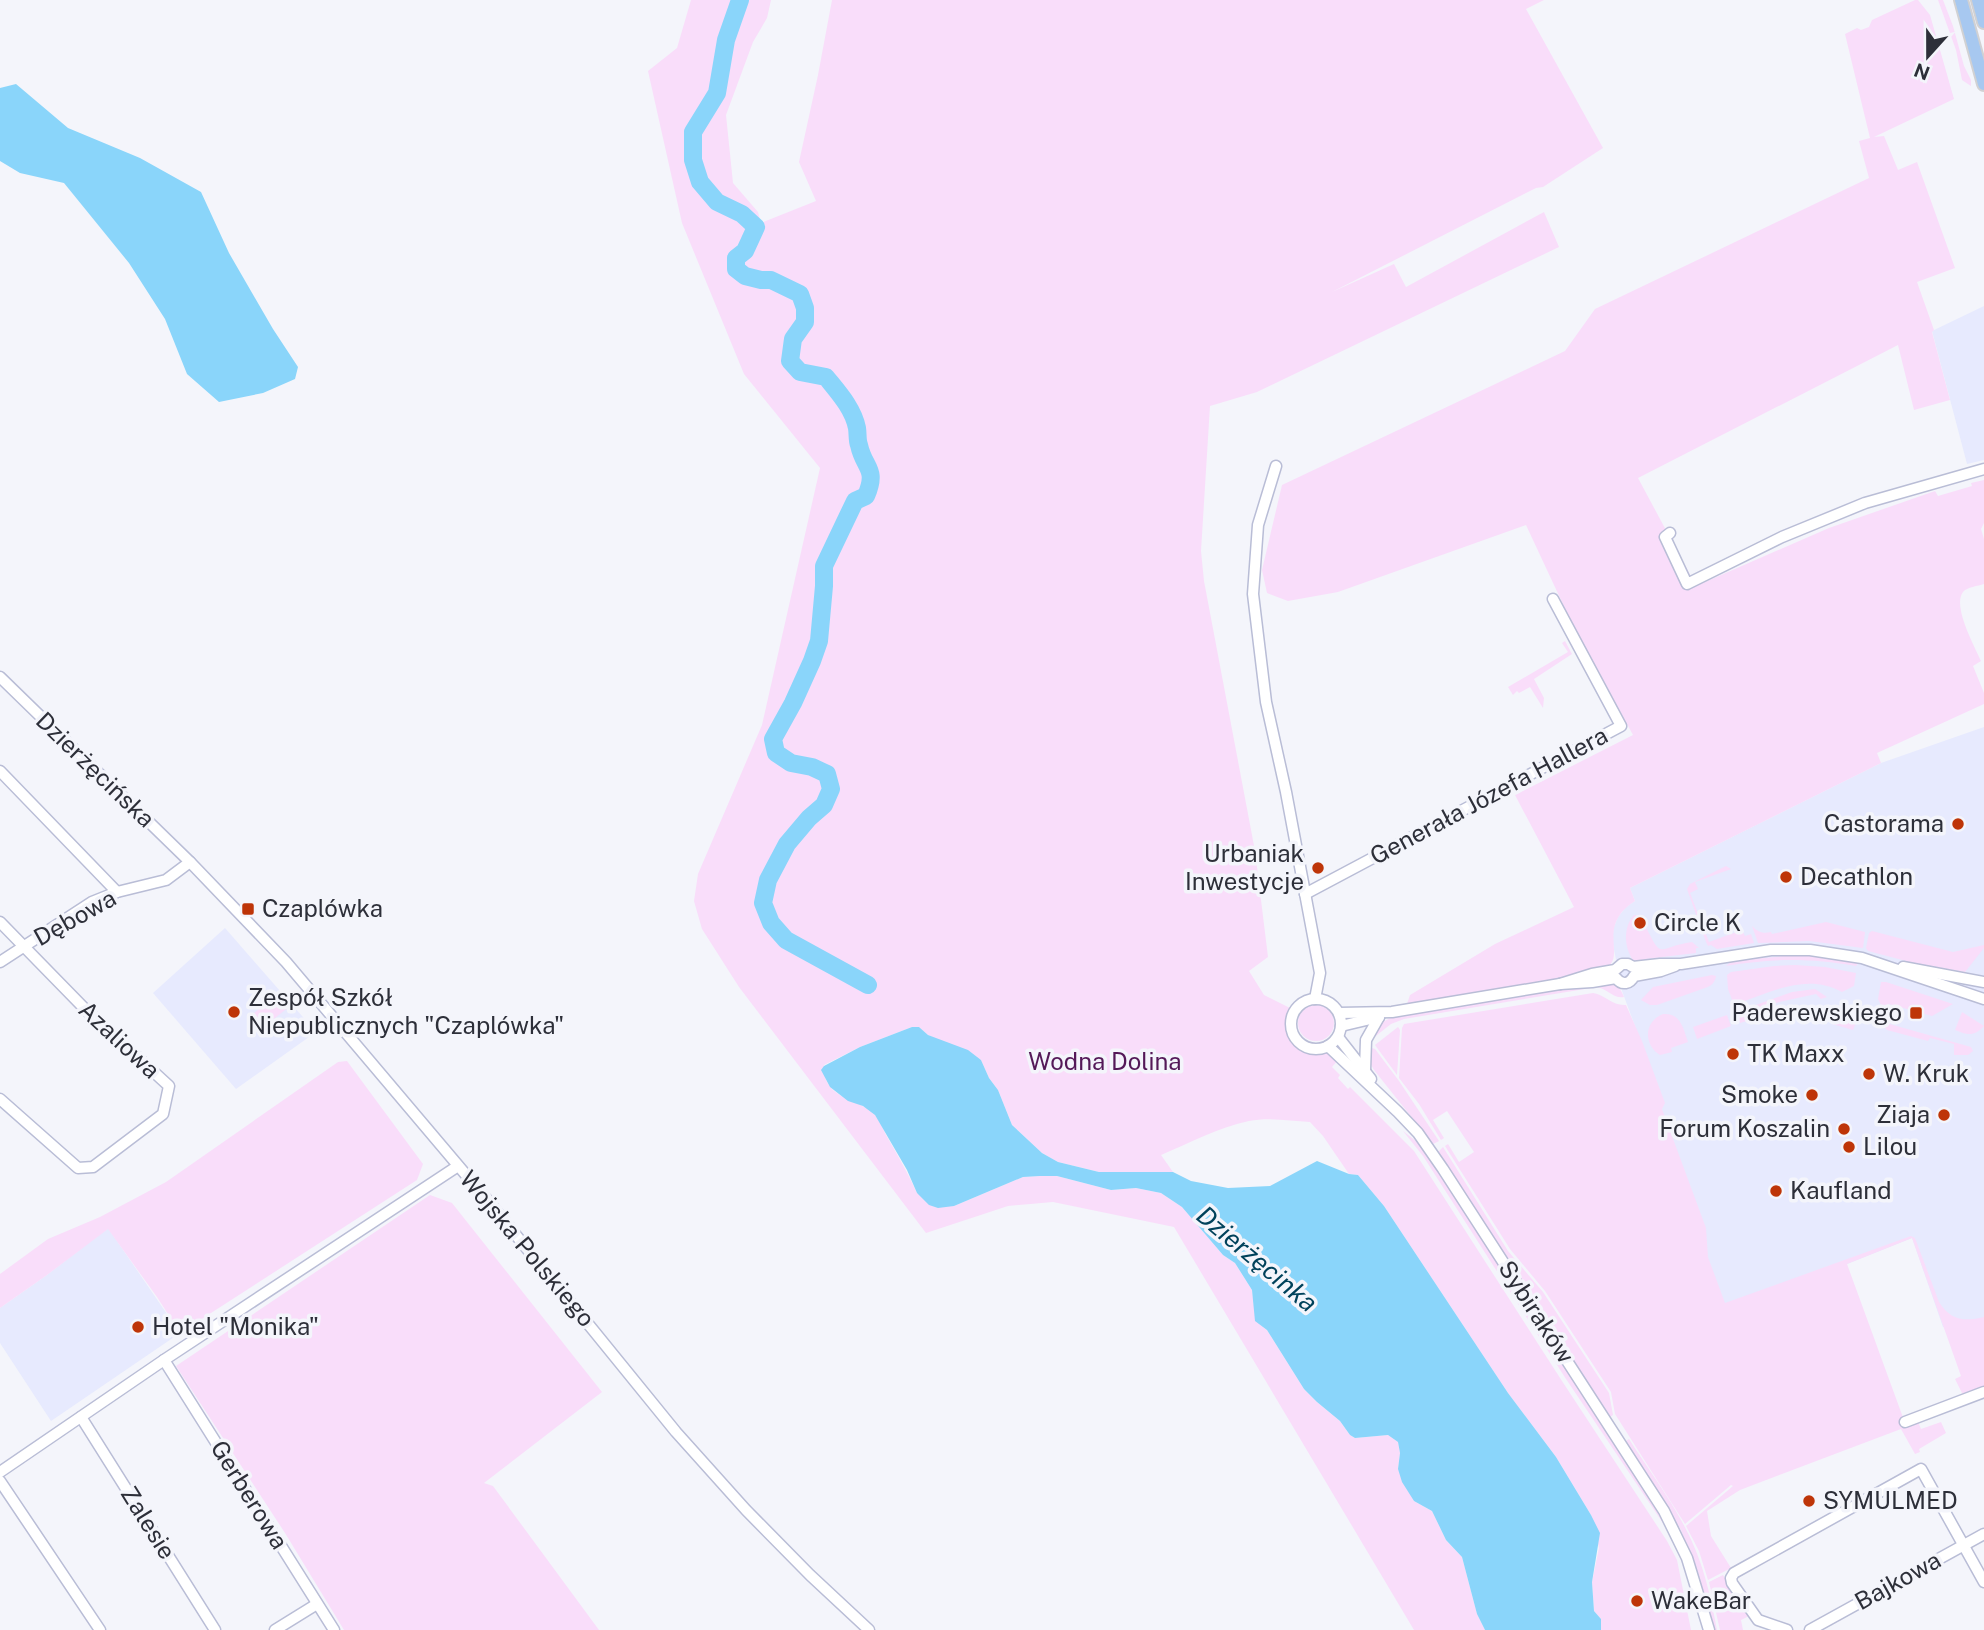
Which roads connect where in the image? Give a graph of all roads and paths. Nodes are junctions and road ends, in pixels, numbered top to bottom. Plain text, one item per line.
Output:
1 (1961, 0) edge
2 (1978, 0) edge
3 (1984, 22) edge
4 (1984, 84) edge
5 (1276, 466) dead end
6 (1984, 469) edge
7 (1670, 533) dead end
8 (1553, 599) dead end
9 (0, 677) edge
10 (0, 771) edge
11 (190, 862) junction
12 (117, 892) junction
13 (1305, 894) junction
14 (0, 922) edge
15 (24, 946) junction
16 (0, 962) edge
17 (1881, 964) junction
18 (1633, 972) junction
19 (1615, 974) junction
20 (1984, 982) edge
21 (1315, 999) junction
22 (1984, 999) edge
23 (1392, 1012) junction
24 (1339, 1013) junction
25 (1378, 1017) junction
26 (1341, 1026) junction
27 (1338, 1037) junction
28 (1328, 1045) junction
29 (1365, 1071) junction
30 (0, 1099) edge
31 (1398, 1112) junction
32 (458, 1166) junction
33 (164, 1360) junction
34 (1984, 1392) edge
35 (81, 1417) junction
36 (1905, 1422) dead end
37 (0, 1472) edge
38 (0, 1481) edge
39 (1984, 1534) edge
40 (1963, 1545) junction
41 (1984, 1582) edge
42 (317, 1604) junction
43 (100, 1630) edge
44 (215, 1630) edge
45 (275, 1630) edge
46 (334, 1630) edge
47 (869, 1630) edge
48 (1707, 1630) edge
49 (1787, 1630) edge
50 (1812, 1630) edge

1 - 4 main road
2 - 3 main road
5 - 13 street
6 - 7 street
8 - 13 street, Generała Józefa Hallera
9 - 11 street, Dzierżęcińska
10 - 12 street
11 - 12 street, Dębowa
11 - 32 street, Wojska Polskiego
12 - 15 street, Dębowa
13 - 21 street
14 - 15 street
15 - 16 street, Dębowa
15 - 30 street, Azaliowa
17 - 18 street
17 - 20 street
17 - 22 street
18 - 19 street
18 - 19 street
19 - 23 street
21 - 24 street
21 - 28 street
23 - 24 street
23 - 25 street
24 - 26 street
25 - 26 street
25 - 29 street
26 - 27 street
27 - 28 street
27 - 29 street
28 - 31 street, Sybiraków
29 - 31 street
31 - 48 street, Sybiraków
32 - 33 street
32 - 47 street, Wojska Polskiego
33 - 35 street
33 - 42 street, Gerberowa
34 - 36 street
35 - 37 street
35 - 44 street, Zalesie
38 - 43 street
39 - 40 street, Bajkowa
40 - 41 street
40 - 49 street
40 - 50 street, Bajkowa
42 - 45 street
42 - 46 street, Gerberowa

